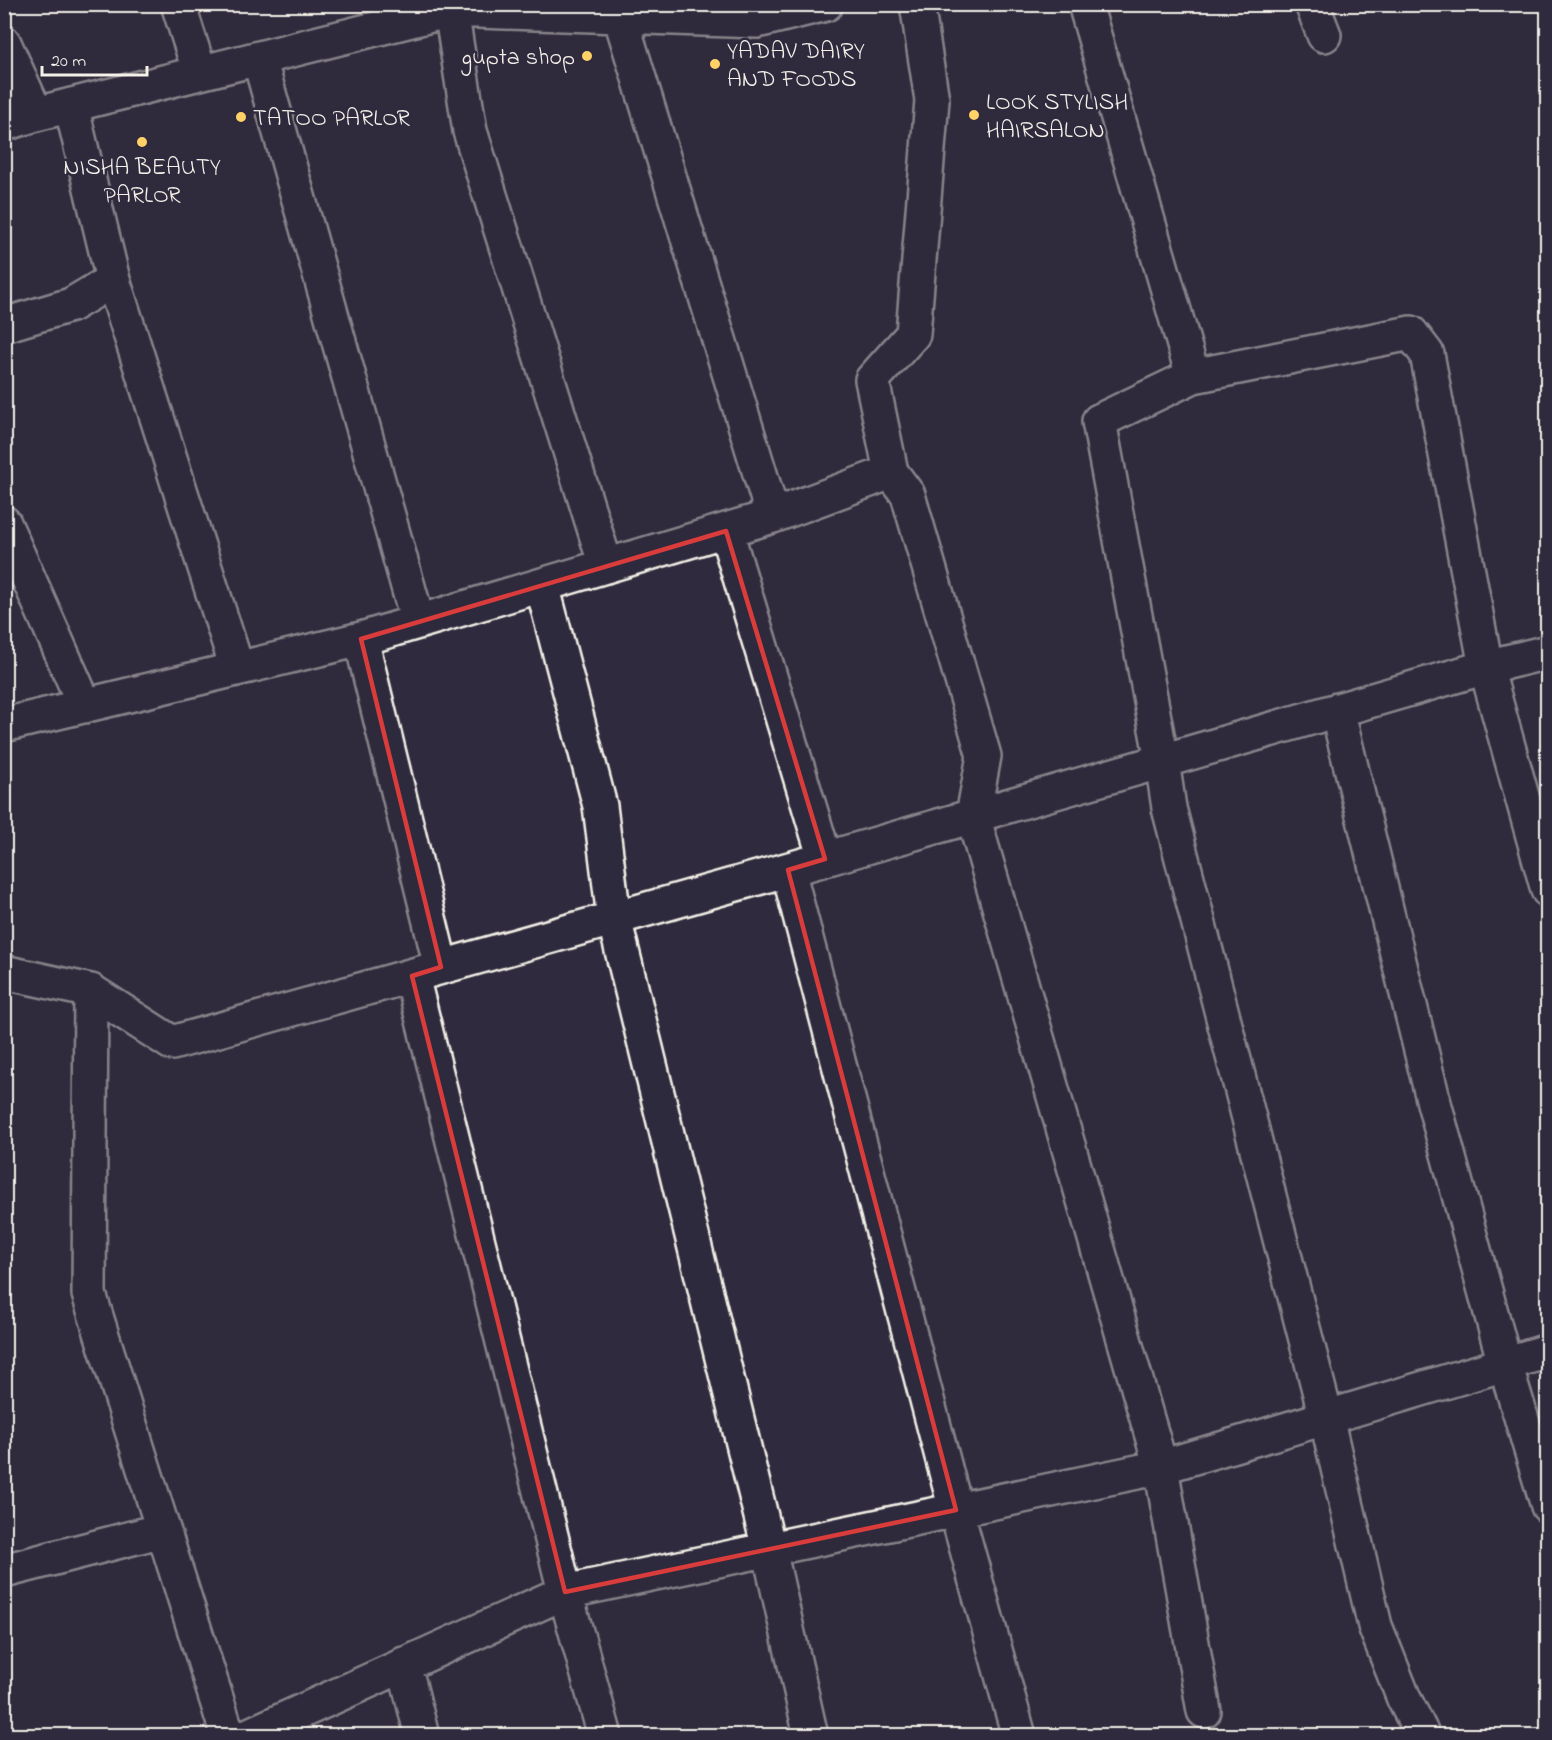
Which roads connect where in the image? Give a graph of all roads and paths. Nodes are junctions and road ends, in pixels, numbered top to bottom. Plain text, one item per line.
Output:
1 (178, 4) edge
2 (826, 4) edge
3 (917, 4) edge
4 (1085, 4) edge
5 (1312, 4) edge
6 (522, 8) edge
7 (451, 10) junction
8 (753, 13) edge
9 (620, 16) junction
10 (1324, 36) dead end
11 (4, 43) edge
12 (259, 58) junction
13 (200, 73) junction
14 (71, 105) junction
15 (36, 114) junction
16 (4, 124) edge
17 (113, 280) junction
18 (4, 325) edge
19 (1192, 376) junction
20 (891, 472) junction
21 (773, 516) junction
22 (4, 523) edge
23 (726, 531) junction
24 (606, 566) junction
25 (542, 585) junction
26 (418, 622) junction
27 (361, 639) junction
28 (1548, 652) edge
29 (1486, 667) junction
30 (237, 668) junction
31 (85, 705) junction
32 (1337, 710) junction
33 (4, 725) edge
34 (1162, 761) junction
35 (973, 816) junction
36 (825, 859) junction
37 (788, 870) junction
38 (1548, 890) edge
39 (614, 918) junction
40 (426, 971) junction
41 (4, 972) edge
42 (91, 991) junction
43 (1548, 1351) edge
44 (1505, 1364) junction
45 (1326, 1417) junction
46 (1161, 1467) junction
47 (1548, 1506) edge
48 (956, 1510) junction
49 (163, 1530) junction
50 (769, 1549) junction
51 (4, 1570) edge
52 (565, 1592) junction
53 (405, 1664) junction
54 (1204, 1711) dead end
55 (228, 1736) edge
56 (247, 1736) edge
57 (422, 1736) edge
58 (605, 1736) edge
59 (810, 1736) edge
60 (1019, 1736) edge
61 (1423, 1736) edge

1 - 13 street
2 - 8 street
3 - 20 street
4 - 19 street
5 - 10 street
6 - 7 street
6 - 9 street
7 - 12 street
7 - 24 street
8 - 9 street
9 - 21 street
11 - 15 street
12 - 13 street
12 - 26 street
13 - 14 street
14 - 15 street
14 - 17 street
15 - 16 street
17 - 18 street
17 - 30 street
19 - 29 street
19 - 34 street
20 - 21 street
20 - 35 street
21 - 23 street
22 - 31 street
23 - 24 street
23 - 36 street
24 - 25 street
25 - 26 street
25 - 39 street
26 - 27 street
27 - 30 street
27 - 40 street
28 - 29 street
29 - 32 street
29 - 38 street
30 - 31 street
31 - 33 street
32 - 34 street
32 - 44 street
34 - 35 street
34 - 45 street
35 - 36 street
35 - 46 street
36 - 37 street
37 - 39 street
37 - 48 street
39 - 40 street
39 - 50 street
40 - 42 street
40 - 52 street
41 - 42 street
42 - 49 street
43 - 44 street
44 - 45 street
44 - 47 street
45 - 46 street
45 - 61 street
46 - 48 street
46 - 54 street
48 - 50 street
48 - 60 street
49 - 51 street
49 - 55 street
50 - 52 street
50 - 59 street
52 - 53 street
52 - 58 street
53 - 56 street
53 - 57 street

